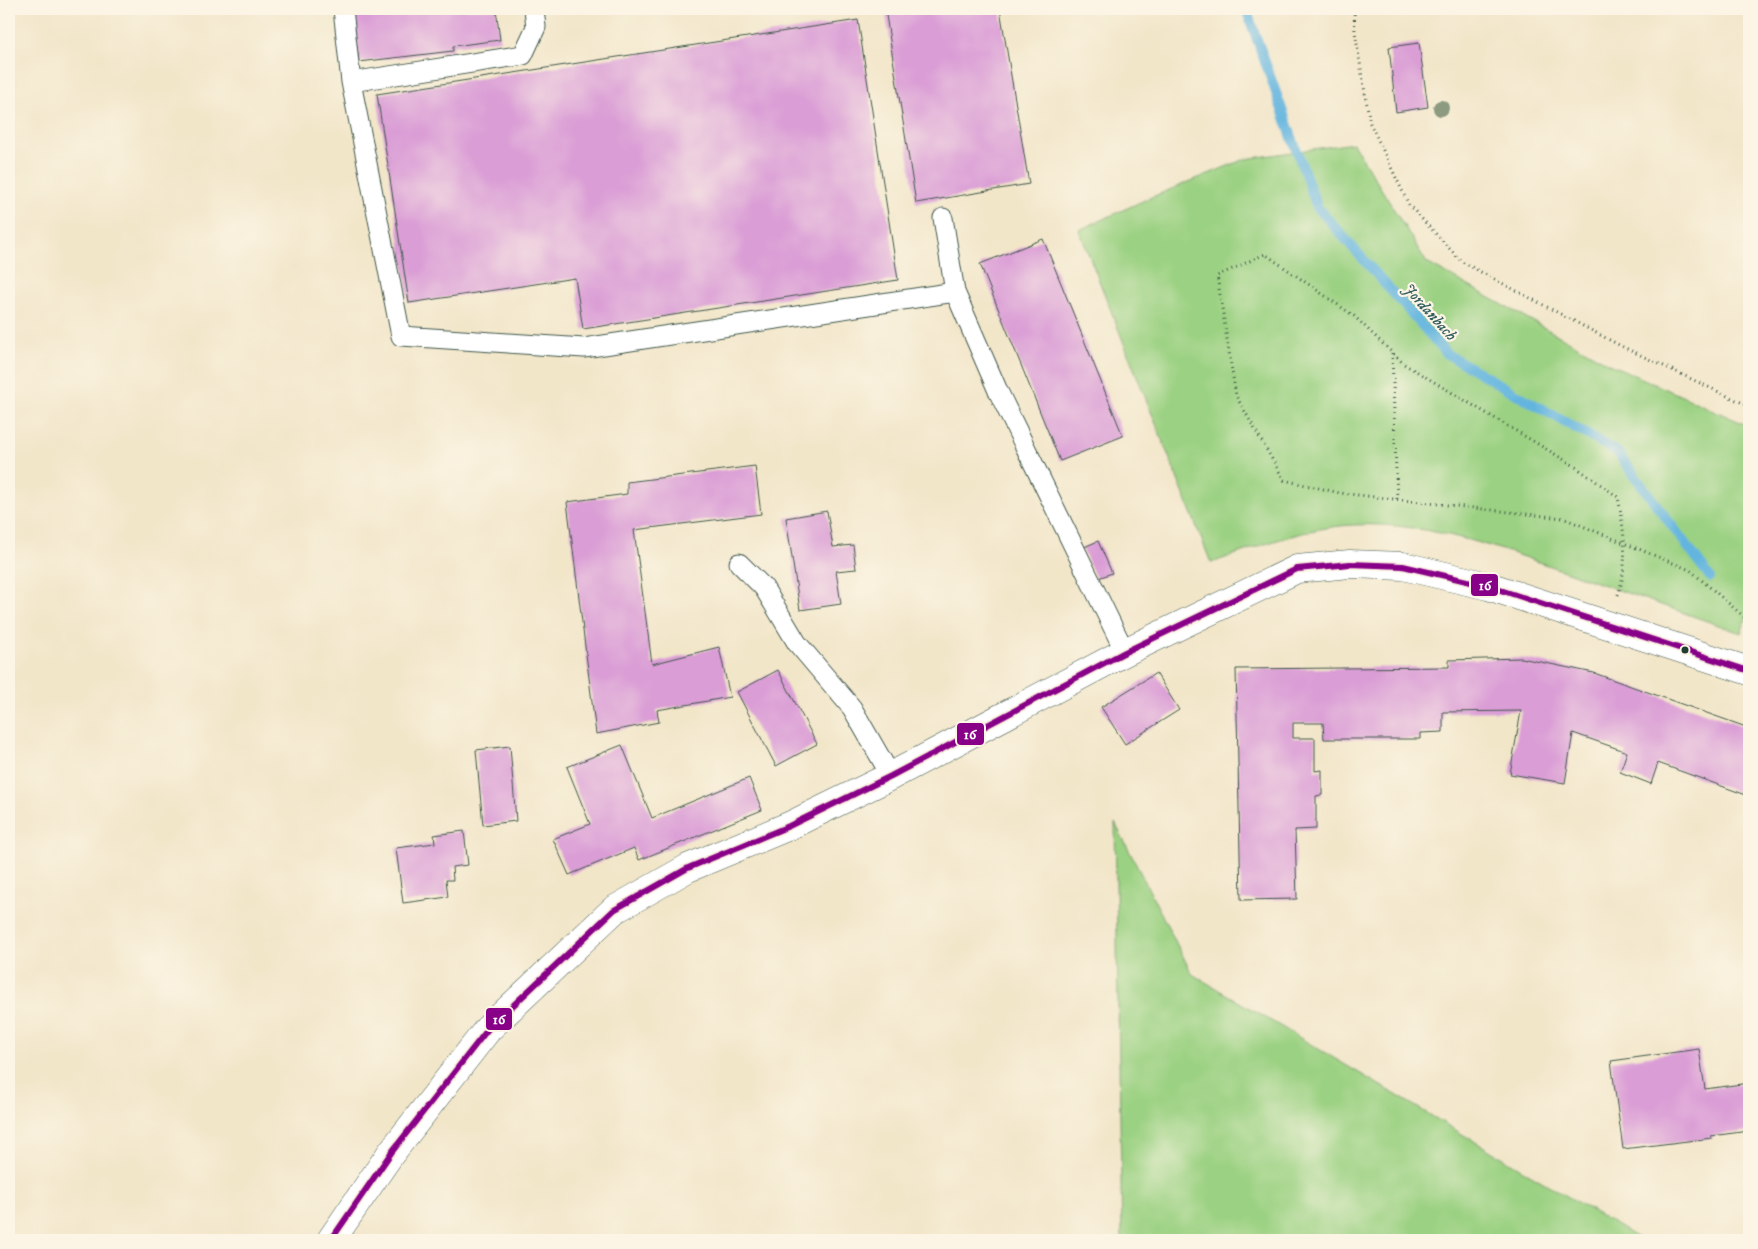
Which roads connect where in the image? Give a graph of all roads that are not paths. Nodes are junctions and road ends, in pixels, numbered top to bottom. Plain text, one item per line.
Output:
1 (343, 9) edge
2 (534, 9) edge
3 (351, 82) junction
4 (943, 218) dead end
5 (955, 292) junction
6 (739, 563) dead end
7 (1125, 652) junction
8 (1749, 670) edge
9 (891, 776) junction
10 (331, 1240) edge

1 - 3 lane
2 - 3 lane
3 - 5 lane
4 - 5 lane
5 - 7 lane
6 - 9 lane
7 - 8 street
7 - 9 street
9 - 10 street

